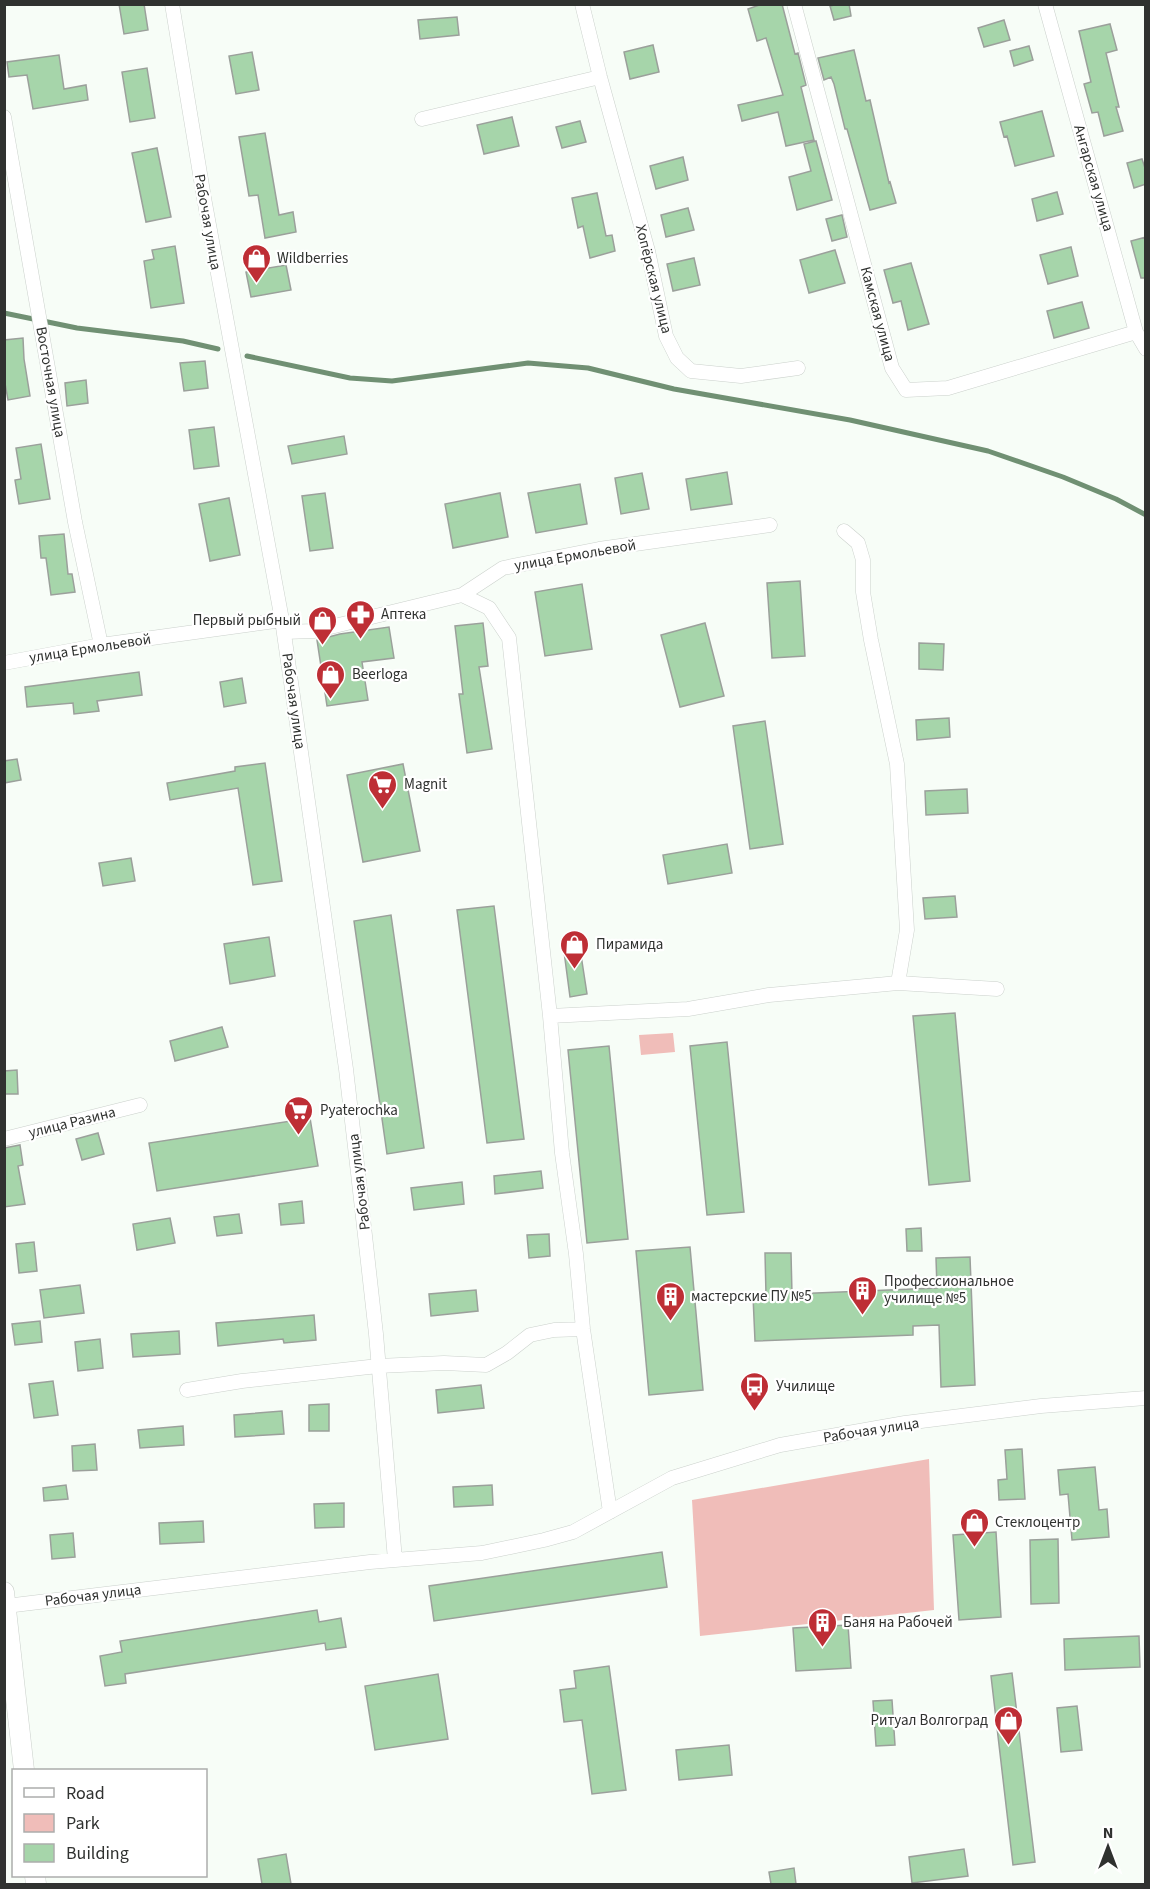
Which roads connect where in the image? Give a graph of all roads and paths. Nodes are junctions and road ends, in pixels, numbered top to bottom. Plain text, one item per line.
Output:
1 (172, 4) edge
2 (582, 4) edge
3 (794, 4) edge
4 (1045, 4) edge
5 (600, 77) junction
6 (4, 117) edge
7 (422, 119) dead end
8 (1136, 332) junction
9 (1146, 349) edge
10 (798, 368) dead end
11 (770, 525) dead end
12 (844, 531) dead end
13 (462, 595) junction
14 (283, 626) junction
15 (101, 645) junction
16 (4, 663) edge
17 (898, 983) junction
18 (997, 990) dead end
19 (550, 1016) junction
20 (140, 1105) dead end
21 (4, 1139) edge
22 (583, 1329) junction
23 (378, 1366) junction
24 (187, 1390) dead end
25 (1146, 1398) edge
26 (610, 1512) junction
27 (395, 1560) junction
28 (5, 1599) edge
29 (24, 1769) edge

1 - 14 street, Рабочая улица
2 - 5 street, Хопёрская улица
3 - 8 street, Камская улица
4 - 8 street, Ангарская улица
5 - 7 street
5 - 10 street, Хопёрская улица
6 - 15 street, Восточная улица
8 - 9 street, Ангарская улица
11 - 13 street, улица Ермольевой
12 - 17 street
13 - 14 street, улица Ермольевой
13 - 19 street
14 - 15 street, улица Ермольевой
14 - 23 street, Рабочая улица
15 - 16 street, улица Ермольевой
17 - 18 street
17 - 19 street
19 - 22 street
20 - 21 street, улица Разина
22 - 23 street
22 - 26 street
23 - 24 street
23 - 27 street, Рабочая улица
25 - 26 street, Рабочая улица
26 - 27 street, Рабочая улица
27 - 28 street, Рабочая улица
28 - 29 street

